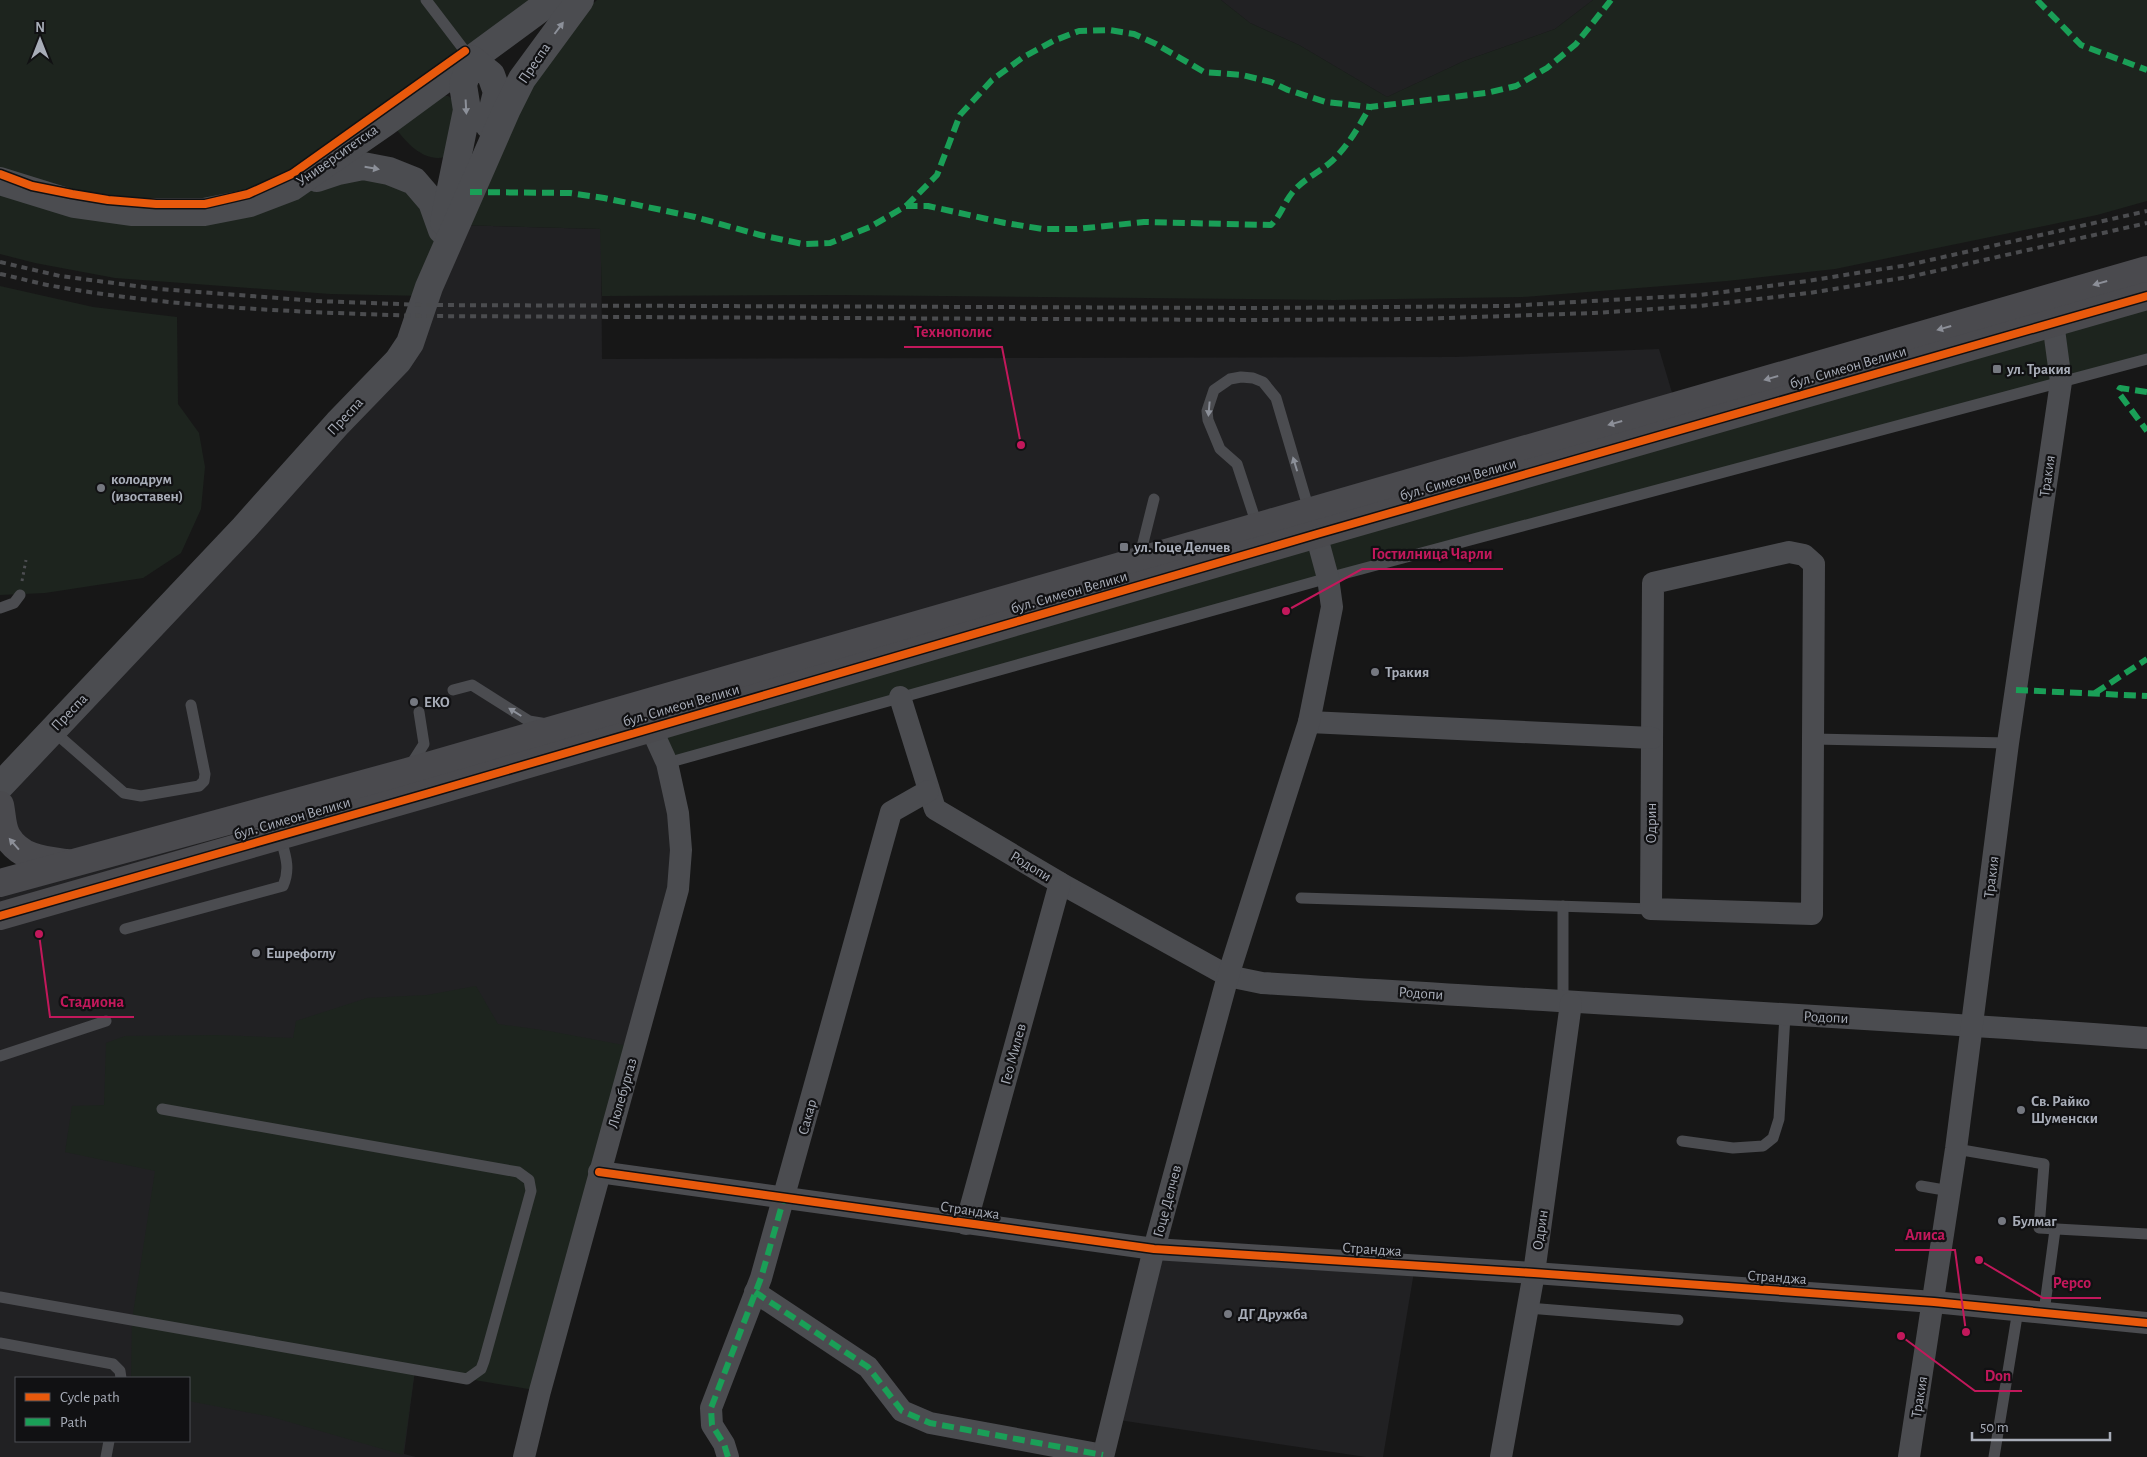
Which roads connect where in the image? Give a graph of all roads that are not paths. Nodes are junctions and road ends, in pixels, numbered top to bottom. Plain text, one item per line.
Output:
1 (426, 0) edge
2 (552, 0) edge
3 (580, 0) edge
4 (471, 59) junction
5 (476, 176) junction
6 (0, 180) edge
7 (292, 187) junction
8 (449, 228) junction
9 (2147, 270) edge
10 (2147, 296) edge
11 (2049, 310) junction
12 (2147, 359) edge
13 (2061, 382) junction
14 (1154, 499) dead end
15 (1313, 522) junction
16 (1257, 525) junction
17 (1139, 559) junction
18 (1328, 578) junction
19 (20, 595) road end
20 (0, 608) edge
21 (453, 690) dead end
22 (900, 697) junction
23 (191, 705) dead end
24 (419, 712) dead end
25 (1309, 722) junction
26 (561, 727) junction
27 (651, 728) junction
28 (52, 730) junction
29 (1652, 738) junction
30 (1813, 739) junction
31 (2008, 743) junction
32 (667, 763) junction
33 (407, 772) junction
34 (8, 777) edge
35 (928, 791) junction
36 (0, 799) edge
37 (0, 805) edge
38 (280, 836) junction
39 (75, 864) junction
40 (0, 883) edge
41 (1060, 883) junction
42 (1300, 898) dead end
43 (1563, 906) junction
44 (1651, 909) junction
45 (0, 916) edge
46 (125, 929) dead end
47 (1228, 976) junction
48 (1567, 1003) junction
49 (1785, 1015) junction
50 (106, 1020) dead end
51 (1972, 1025) junction
52 (2147, 1038) edge
53 (0, 1056) edge
54 (162, 1109) dead end
55 (1682, 1141) dead end
56 (1956, 1150) junction
57 (599, 1172) junction
58 (1922, 1186) dead end
59 (1950, 1190) junction
60 (784, 1198) junction
61 (966, 1224) junction
62 (2055, 1230) junction
63 (2147, 1234) edge
64 (1154, 1249) junction
65 (1534, 1273) junction
66 (755, 1292) junction
67 (0, 1297) edge
68 (1934, 1302) junction
69 (1528, 1308) junction
70 (2018, 1310) junction
71 (2044, 1312) junction
72 (1678, 1320) dead end
73 (2147, 1322) edge
74 (0, 1344) edge
75 (121, 1377) edge
76 (109, 1442) edge
77 (1103, 1456) edge
78 (106, 1457) edge
79 (524, 1457) edge
80 (728, 1457) edge
81 (1501, 1457) edge
82 (1909, 1457) edge
83 (1994, 1457) edge

1 - 4 lane
2 - 4 street, Университетска
5 -> 3 street, Преспа
4 - 5 street
4 - 7 street, Университетска
4 -> 8 street
5 - 8 street, Преспа
6 - 7 street, Университетска
7 -> 8 street
8 - 28 street, Преспа
9 -> 11 main road, бул. Симеон Велики
10 - 11 main road, бул. Симеон Велики
11 - 13 street, Тракия
11 - 15 main road, бул. Симеон Велики
12 - 13 lane
13 - 18 lane
13 - 31 street, Тракия
14 - 17 lane
15 - 16 main road, бул. Симеон Велики
15 -> 16 lane
15 - 18 street, Гоце Делчев
15 - 27 main road, бул. Симеон Велики
16 - 17 main road, бул. Симеон Велики
17 - 26 main road, бул. Симеон Велики
18 - 22 lane
18 - 25 street, Гоце Делчев
19 - 20 lane
26 -> 21 lane
22 - 32 lane
22 - 35 street, Родопи
23 - 28 lane
24 - 33 lane
25 - 29 street
25 - 47 street, Гоце Делчев
26 - 33 main road, бул. Симеон Велики
27 - 32 street, Люлебургаз
27 - 38 main road, бул. Симеон Велики
28 - 34 street, Преспа
29 - 30 street, Одрин
29 - 44 street, Одрин
30 - 31 lane
30 - 44 street
31 - 51 street, Тракия
32 - 57 street, Люлебургаз
33 - 39 main road, бул. Симеон Велики
34 - 36 street, Преспа
35 - 41 street, Родопи
35 - 60 street, Сакар
39 -> 37 main road
38 - 45 main road, бул. Симеон Велики
38 - 46 lane
39 - 40 main road, бул. Симеон Велики
41 - 47 street, Родопи
41 - 61 street, Гео Милев
42 - 43 lane
43 - 44 lane
43 - 48 lane
47 - 48 street, Родопи
47 - 64 street, Гоце Делчев
48 - 49 street, Родопи
48 - 65 street, Одрин
49 - 51 street, Родопи
49 - 55 lane
50 - 53 lane
51 - 52 street, Родопи
51 - 56 street, Тракия
54 - 67 lane
56 - 59 street, Тракия
56 - 62 lane
57 - 60 street, Странджа
57 - 79 street, Люлебургаз
58 - 59 lane
59 - 68 street, Тракия
60 - 61 street, Странджа
60 - 66 street, Сакар
61 - 64 street, Странджа
62 - 63 lane
62 - 71 lane
64 - 65 street, Странджа
64 - 77 street, Гоце Делчев
65 - 68 street, Странджа
65 - 69 street, Одрин
66 - 77 street
66 - 80 street, Сакар
68 - 70 street, Странджа
68 - 82 street, Тракия
69 - 72 lane
69 - 81 street, Одрин
70 - 71 street, Странджа
70 - 83 lane
71 - 73 street, Странджа
74 - 75 lane
76 - 78 lane

